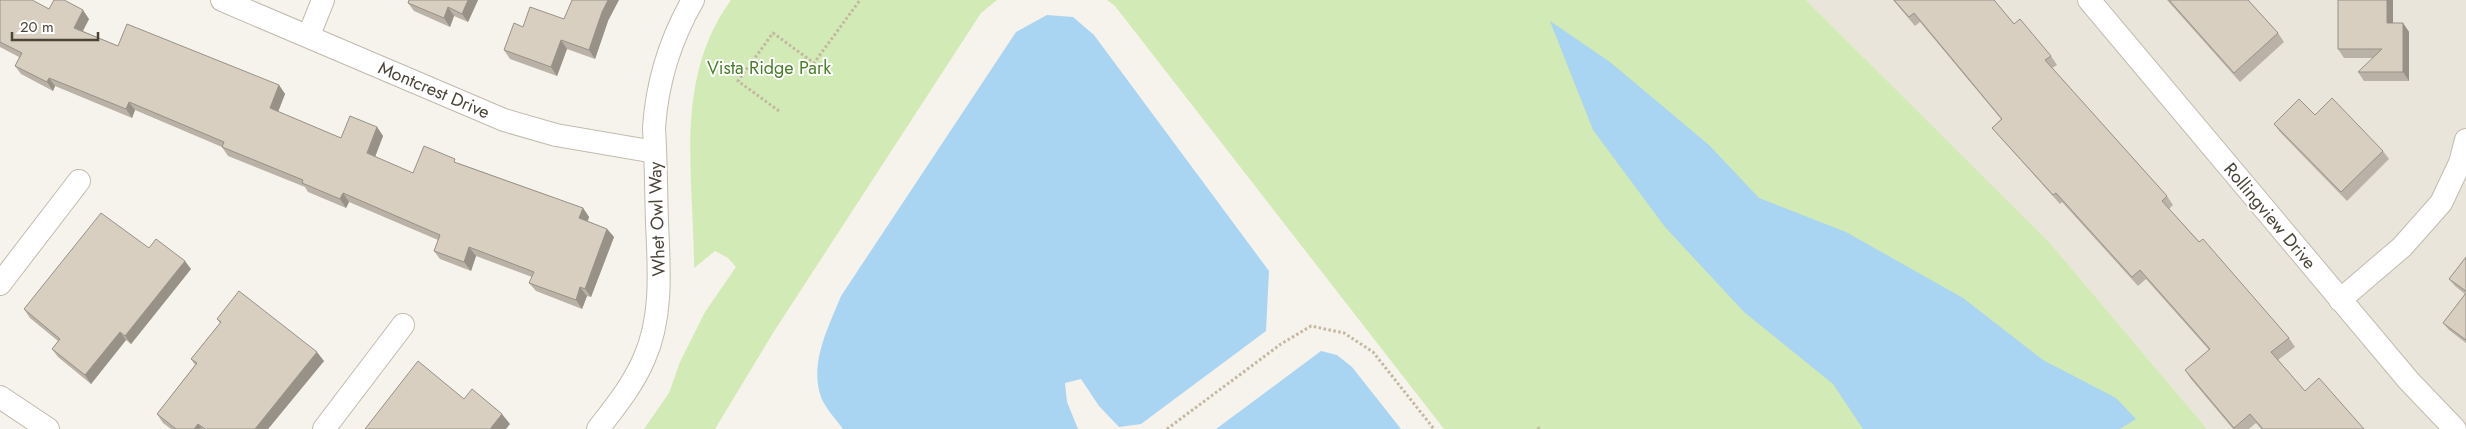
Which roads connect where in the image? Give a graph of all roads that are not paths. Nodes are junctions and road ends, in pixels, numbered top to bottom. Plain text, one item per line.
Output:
1 (222, 0) edge
2 (323, 0) edge
3 (693, 0) edge
4 (2089, 0) edge
5 (309, 36) junction
6 (2466, 140) edge
7 (655, 152) junction
8 (79, 180) dead end
9 (0, 284) edge
10 (2340, 300) junction
11 (404, 325) dead end
12 (0, 397) edge
13 (48, 429) edge
14 (324, 429) edge
15 (598, 429) edge
16 (2455, 429) edge

1 - 5 street, Montcrest Drive
2 - 5 street
3 - 7 street, Whet Owl Way
4 - 10 street, Rollingview Drive
5 - 7 street, Montcrest Drive
6 - 10 street
7 - 15 street, Whet Owl Way
8 - 9 street
10 - 16 street, Rollingview Drive
11 - 14 street
12 - 13 street

